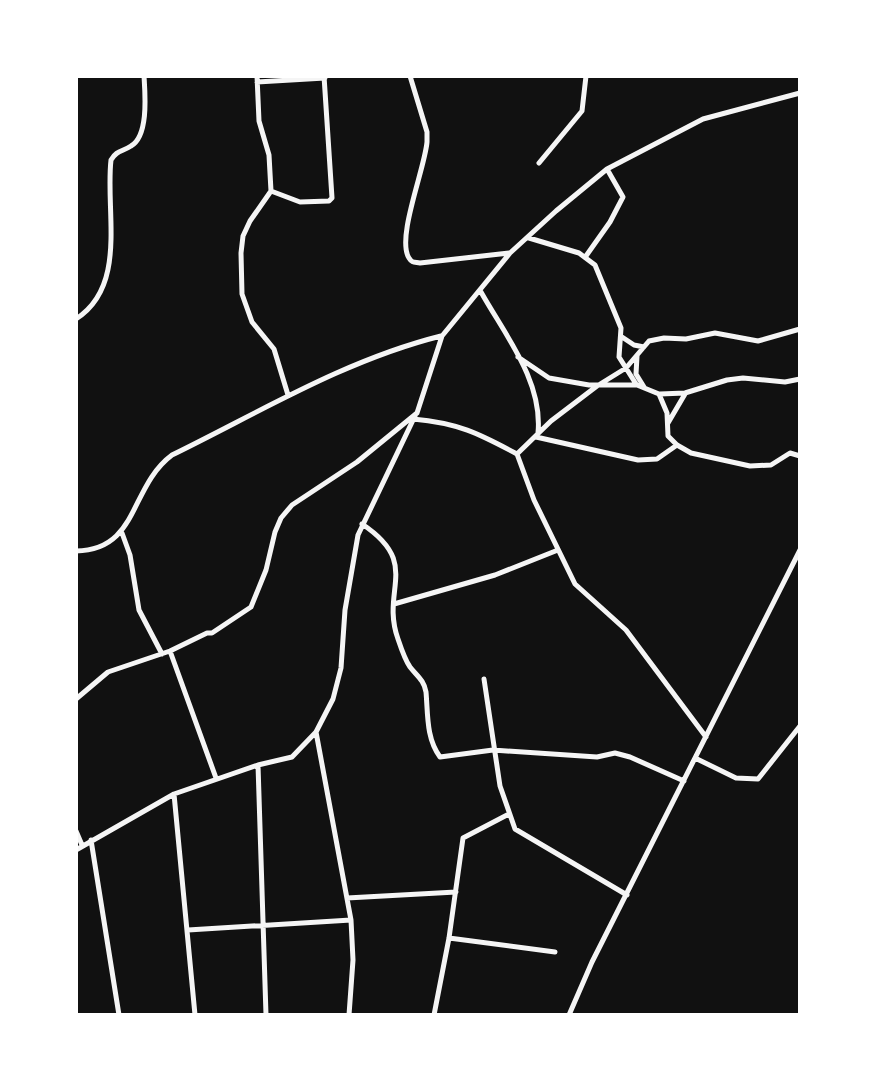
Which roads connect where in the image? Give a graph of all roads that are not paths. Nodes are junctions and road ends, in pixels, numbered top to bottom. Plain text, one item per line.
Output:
1 (144, 76) edge
2 (410, 76) edge
3 (586, 76) edge
4 (324, 77) edge
5 (257, 79) edge
6 (800, 93) edge
7 (539, 163) dead end
8 (607, 169) junction
9 (271, 191) junction
10 (529, 238) junction
11 (510, 253) junction
12 (586, 256) junction
13 (481, 292) junction
14 (76, 319) edge
15 (800, 329) edge
16 (442, 336) junction
17 (622, 337) junction
18 (644, 347) junction
19 (637, 354) junction
20 (518, 357) junction
21 (626, 368) junction
22 (800, 379) edge
23 (637, 385) junction
24 (597, 386) junction
25 (645, 387) junction
26 (685, 393) junction
27 (659, 394) junction
28 (288, 395) junction
29 (415, 416) junction
30 (667, 424) junction
31 (536, 435) junction
32 (677, 445) junction
33 (517, 454) junction
34 (800, 456) edge
35 (362, 524) junction
36 (122, 533) junction
37 (558, 550) junction
38 (800, 550) edge
39 (76, 551) edge
40 (394, 604) junction
41 (170, 651) junction
42 (162, 654) junction
43 (484, 679) dead end
44 (76, 699) edge
45 (800, 726) edge
46 (316, 732) junction
47 (706, 737) junction
48 (493, 750) junction
49 (695, 758) junction
50 (258, 765) junction
51 (216, 778) junction
52 (684, 781) junction
53 (174, 794) junction
54 (509, 814) junction
55 (76, 831) edge
56 (91, 840) junction
57 (82, 845) junction
58 (76, 850) edge
59 (456, 892) junction
60 (627, 895) junction
61 (347, 898) junction
62 (351, 920) junction
63 (262, 928) junction
64 (188, 930) junction
65 (449, 938) junction
66 (555, 952) dead end
67 (119, 1015) edge
68 (195, 1015) edge
69 (266, 1015) edge
70 (349, 1015) edge
71 (434, 1015) edge
72 (569, 1015) edge

1 - 14 street
2 - 11 street
3 - 7 street
4 - 5 street
4 - 9 street
5 - 9 street
6 - 8 street
8 - 10 street
8 - 12 street
9 - 28 street
10 - 11 street
10 - 12 street
11 - 13 street
12 - 17 street
13 - 16 street
13 - 20 street
15 - 18 street
16 - 28 street
16 - 29 street
17 - 18 street
17 - 21 street
18 - 19 street
19 - 21 street
19 - 25 street
20 - 24 street
20 - 31 street
21 - 23 street
21 - 24 street
22 - 26 street
23 - 24 street
23 - 25 street
24 - 31 street
25 - 27 street
26 - 27 street
26 - 30 street
27 - 30 street
28 - 36 street
29 - 33 street
29 - 35 street
29 - 41 street
30 - 32 street
31 - 32 street
31 - 33 street
32 - 34 street
33 - 37 street
35 - 40 street
35 - 46 street
36 - 39 street
36 - 42 street
37 - 40 street
37 - 47 street
38 - 47 street
40 - 48 street
41 - 42 street
41 - 51 street
42 - 44 street
43 - 48 street
45 - 49 street
46 - 50 street
46 - 61 street
47 - 49 street
48 - 52 street
48 - 54 street
49 - 52 street
50 - 51 street
50 - 63 street
51 - 53 street
52 - 60 street
53 - 56 street
53 - 64 street
54 - 59 street
54 - 60 street
55 - 57 street
56 - 57 street
56 - 67 street
57 - 58 street
59 - 61 street
59 - 65 street
60 - 72 street
61 - 62 street
62 - 63 street
62 - 70 street
63 - 64 street
63 - 69 street
64 - 68 street
65 - 66 street
65 - 71 street

